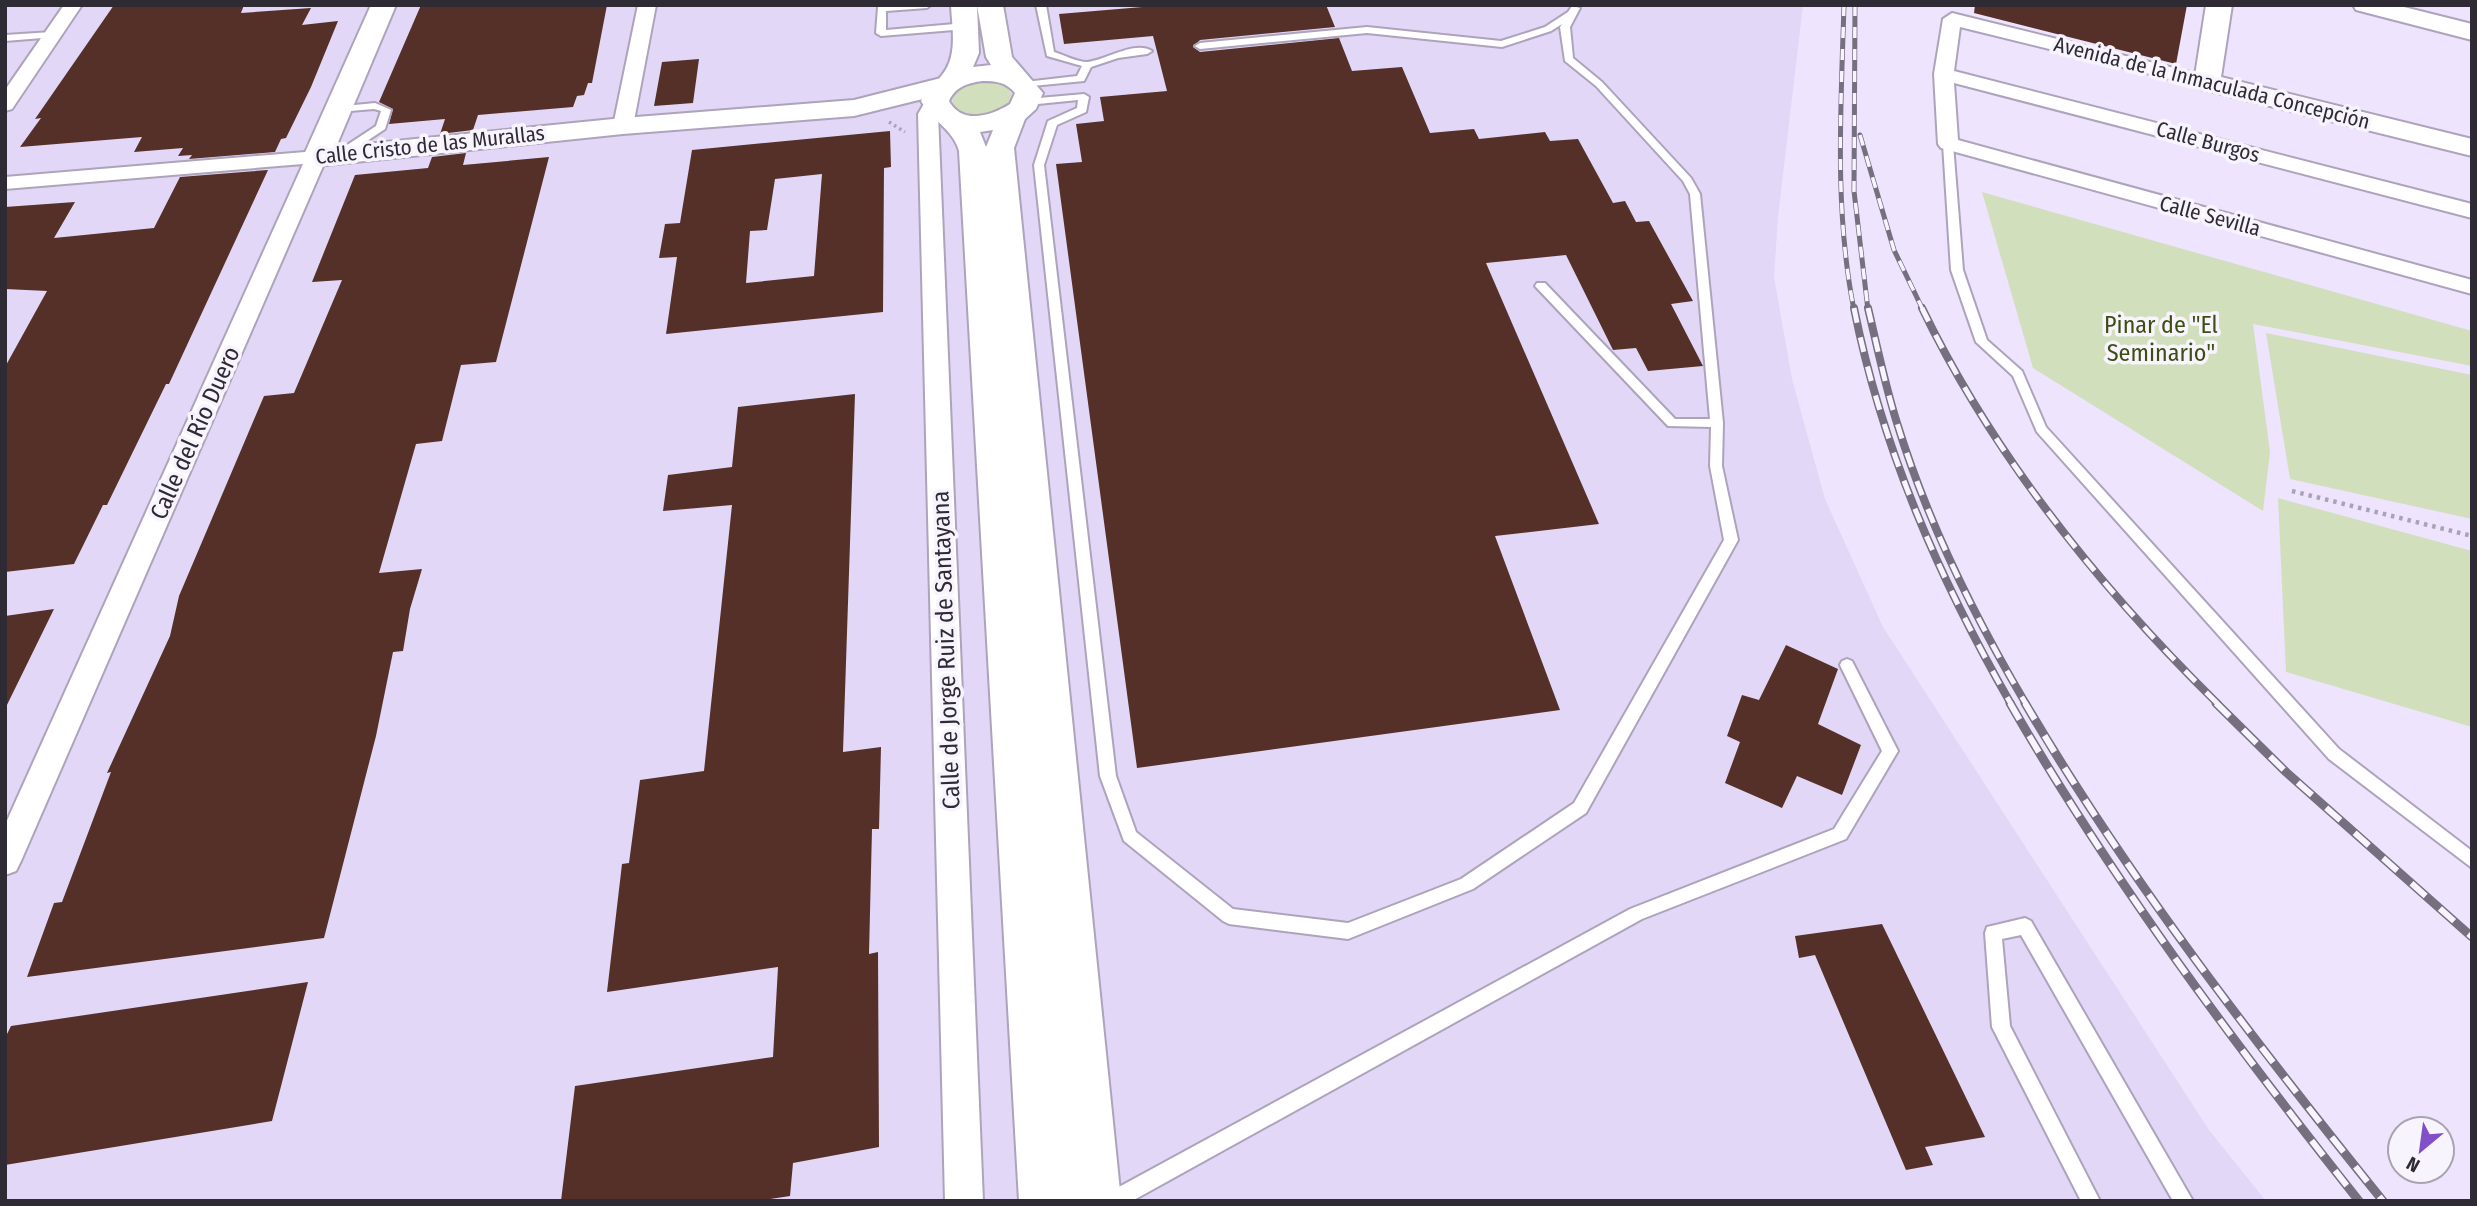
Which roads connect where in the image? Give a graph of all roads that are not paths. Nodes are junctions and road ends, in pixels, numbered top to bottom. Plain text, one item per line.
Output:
1 (73, 5) edge
2 (384, 5) edge
3 (647, 5) edge
4 (927, 5) edge
5 (990, 5) edge
6 (1041, 5) edge
7 (2219, 5) edge
8 (2365, 5) edge
9 (1576, 7) edge
10 (965, 15) edge
11 (2472, 32) edge
12 (52, 35) junction
13 (5, 38) edge
14 (1200, 46) dead end
15 (1147, 51) dead end
16 (1087, 65) junction
17 (1944, 74) junction
18 (2207, 82) junction
19 (1019, 95) junction
20 (944, 103) junction
21 (5, 105) edge
22 (338, 109) junction
23 (623, 126) junction
24 (1948, 144) junction
25 (2472, 148) edge
26 (328, 156) junction
27 (5, 183) edge
28 (2472, 211) edge
29 (1541, 286) dead end
30 (2472, 288) edge
31 (1717, 423) junction
32 (1847, 665) dead end
33 (5, 861) edge
34 (2472, 861) edge
35 (964, 1201) edge
36 (1045, 1201) edge
37 (1095, 1201) edge
38 (1113, 1201) edge
39 (2091, 1201) edge
40 (2184, 1201) edge

1 - 12 street
2 - 22 main road, Calle del Río Duero
3 - 23 street
4 - 10 lane
5 - 19 main road
6 - 16 lane
7 - 18 main road
8 - 11 main road
9 - 14 lane
9 - 31 lane
10 - 20 main road, Calle de Jorge Ruiz de Santayana
12 - 13 lane
12 - 21 street
15 - 16 lane
16 - 19 lane
17 - 18 street, Avenida de la Inmaculada Concepción
17 - 24 street
17 - 28 street, Calle Burgos
18 - 25 main road, Avenida de la Inmaculada Concepción
19 - 20 main road
19 - 20 main road
19 - 31 lane
19 - 37 main road
20 - 23 main road, Calle Cristo de las Murallas
20 - 35 street, Calle de Jorge Ruiz de Santayana
20 - 36 main road
22 - 26 main road, Calle del Río Duero
22 - 26 lane
23 - 26 main road, Calle Cristo de las Murallas
24 - 30 street, Calle Sevilla
24 - 34 lane
26 - 27 street, Calle Cristo de las Murallas
26 - 33 street, Calle del Río Duero
29 - 31 lane
32 - 38 lane
39 - 40 lane

